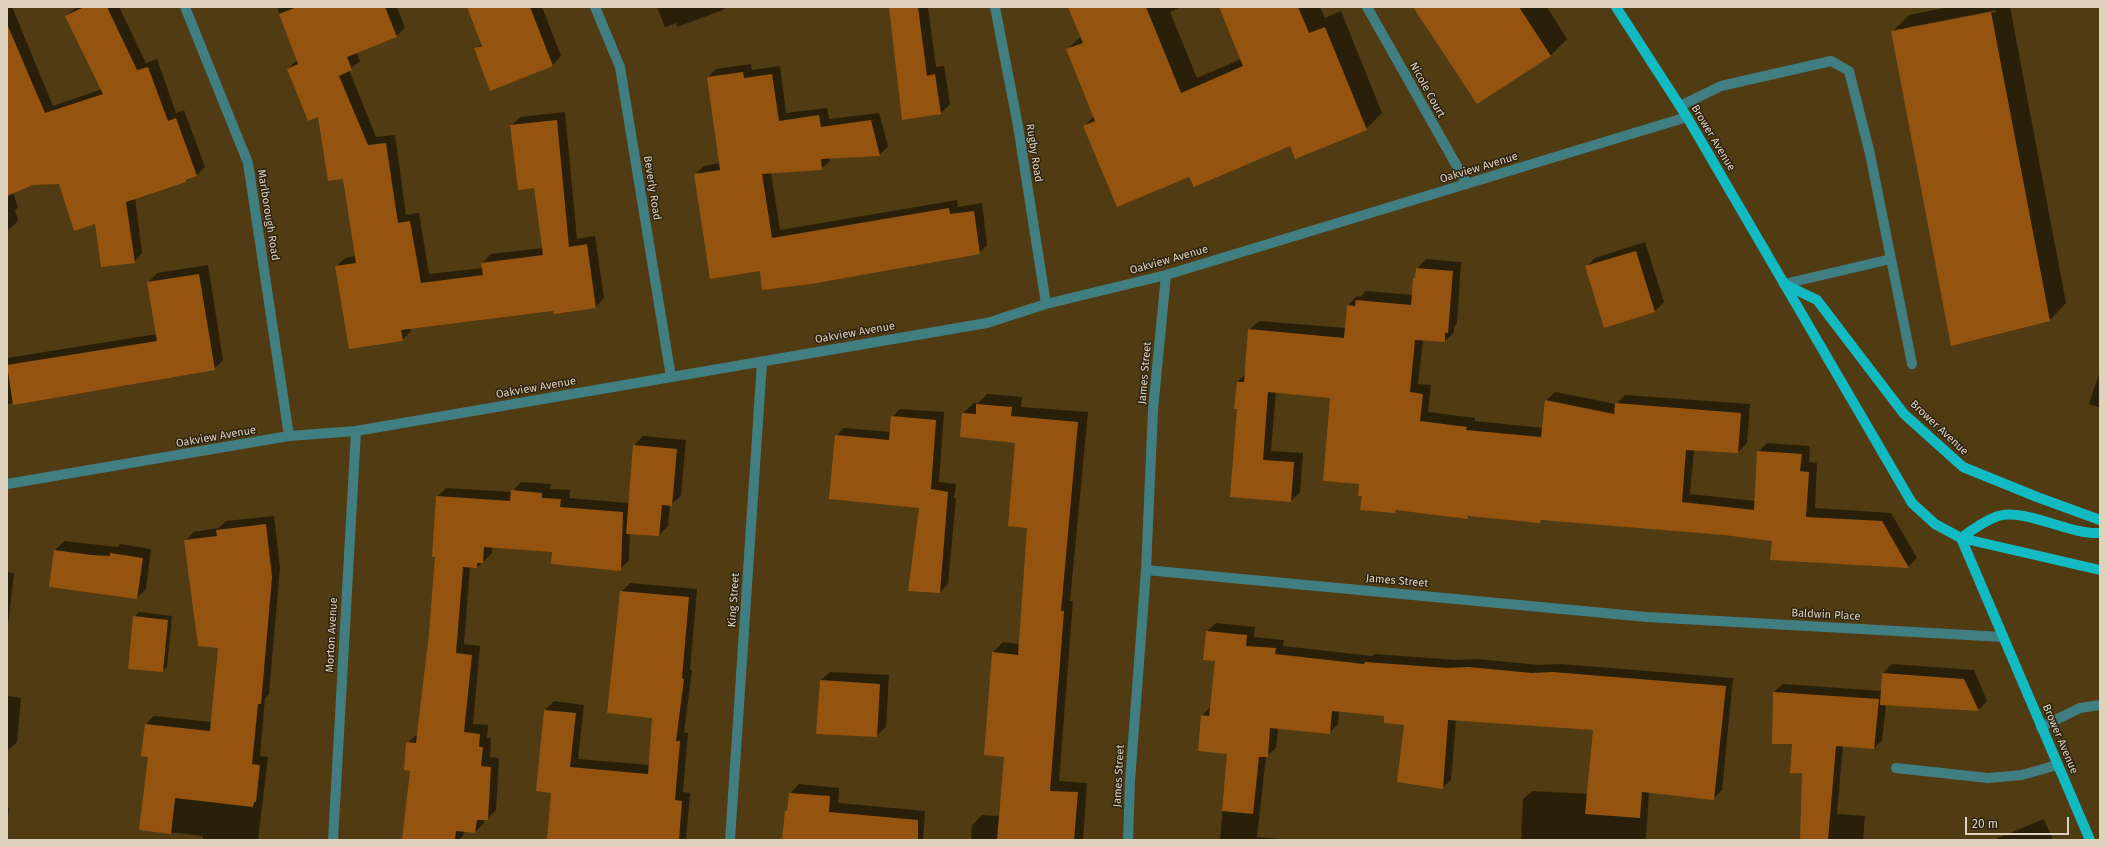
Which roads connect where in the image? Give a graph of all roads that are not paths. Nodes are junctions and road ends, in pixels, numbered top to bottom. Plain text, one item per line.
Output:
1 (185, 7) edge
2 (596, 7) edge
3 (995, 7) edge
4 (1367, 7) edge
5 (1616, 7) edge
6 (1680, 106) junction
7 (1687, 117) junction
8 (1467, 184) junction
9 (1890, 259) junction
10 (1166, 275) junction
11 (1784, 284) junction
12 (1046, 304) junction
13 (762, 362) junction
14 (1912, 364) dead end
15 (671, 377) junction
16 (356, 431) junction
17 (289, 436) junction
18 (7, 484) edge
19 (2100, 520) edge
20 (2100, 533) edge
21 (1961, 538) junction
22 (1146, 570) junction
23 (2100, 570) edge
24 (1647, 617) joint
25 (2003, 637) junction
26 (2100, 705) edge
27 (2041, 726) junction
28 (2057, 765) junction
29 (1896, 768) dead end
30 (333, 840) edge
31 (730, 840) edge
32 (1128, 840) edge
33 (2090, 840) edge

1 - 17 street, Marlborough Road
2 - 15 street, Beverly Road
3 - 12 street, Rugby Road
4 - 8 street, Nicole Court
5 - 6 main road, Brower Avenue
6 - 7 main road, Brower Avenue
6 - 9 street
7 - 8 street, Oakview Avenue
7 - 11 main road, Brower Avenue
8 - 10 street, Oakview Avenue
9 - 11 street
9 - 14 street
10 - 12 street, Oakview Avenue
10 - 22 street, James Street
11 - 19 main road, Brower Avenue
11 - 21 main road, Brower Avenue
12 - 13 street, Oakview Avenue
13 - 15 street, Oakview Avenue
13 - 31 street, King Street
15 - 16 street, Oakview Avenue
16 - 17 street, Oakview Avenue
16 - 30 street, Morton Avenue
17 - 18 street, Oakview Avenue
20 - 21 main road
21 - 23 main road, Brower Avenue
21 - 25 main road, Brower Avenue
22 - 24 street, James Street
22 - 32 street, James Street
24 - 25 street, Baldwin Place
25 - 27 main road, Brower Avenue
26 - 27 street
27 - 28 main road, Brower Avenue
28 - 29 street
28 - 33 main road, Brower Avenue

